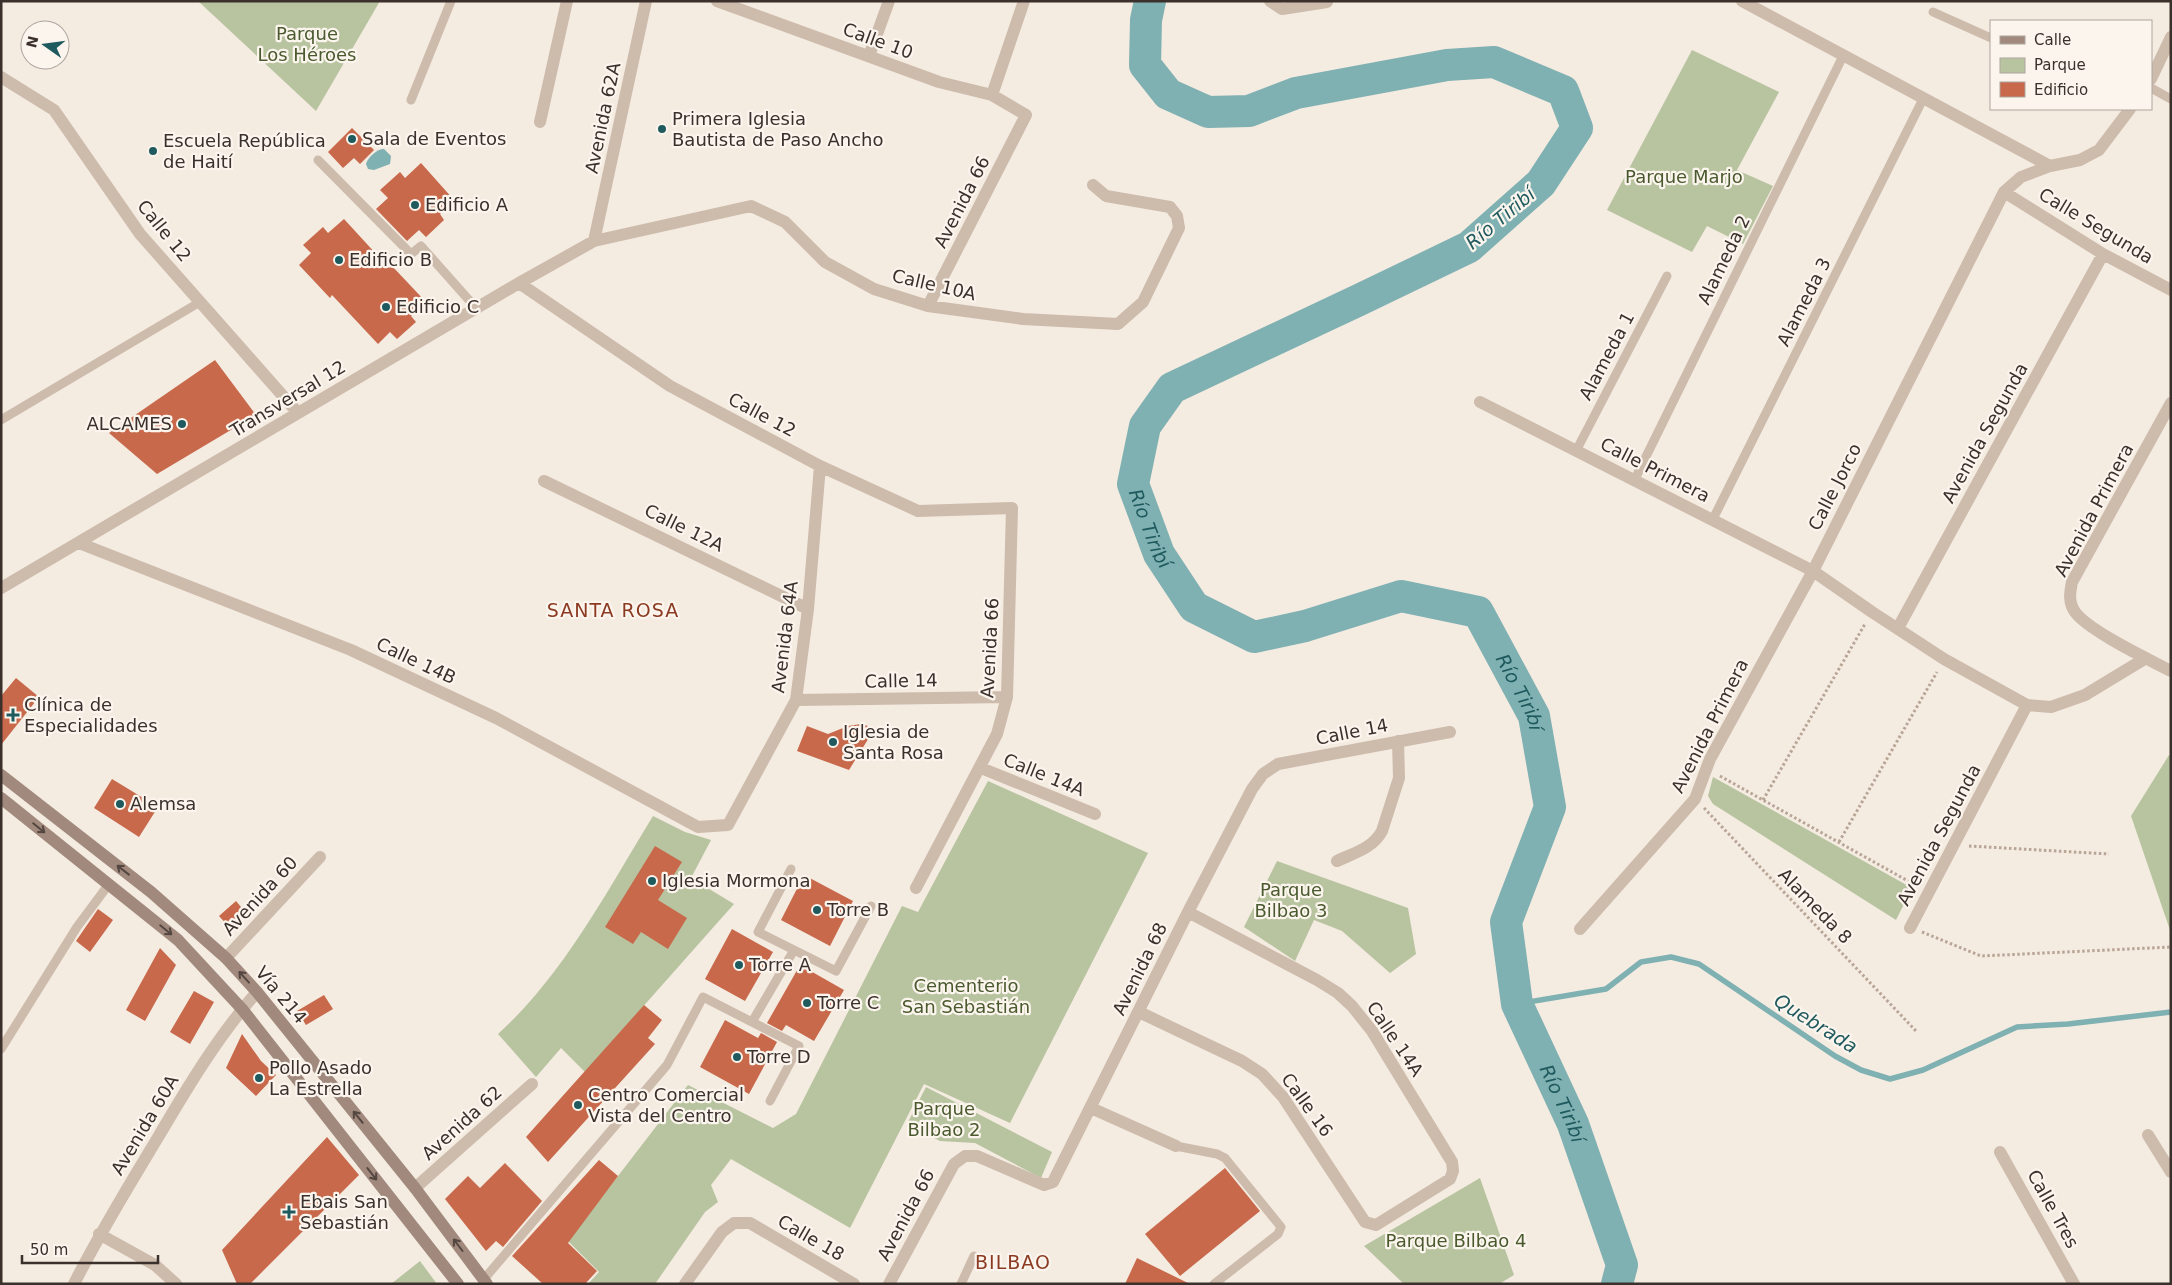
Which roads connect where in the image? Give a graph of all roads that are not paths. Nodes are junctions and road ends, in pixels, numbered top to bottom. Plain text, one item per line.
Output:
1 (451, 1) edge
2 (567, 1) edge
3 (646, 1) edge
4 (718, 1) edge
5 (890, 1) edge
6 (1024, 1) edge
7 (1270, 1) edge
8 (1742, 1) edge
9 (1327, 2) edge
10 (1933, 12) dead end
11 (2171, 37) edge
12 (1990, 38) edge
13 (870, 56) junction
14 (1843, 56) junction
15 (1, 77) edge
16 (2152, 77) edge
17 (2152, 89) edge
18 (992, 95) junction
19 (1923, 99) junction
20 (2171, 99) edge
21 (411, 100) dead end
22 (2129, 110) edge
23 (1026, 115) joint
24 (540, 122) dead end
25 (318, 160) dead end
26 (2050, 166) junction
27 (1093, 185) dead end
28 (2004, 192) junction
29 (594, 241) junction
30 (2103, 254) junction
31 (1667, 276) dead end
32 (520, 283) junction
33 (2171, 290) edge
34 (200, 302) junction
35 (928, 306) junction
36 (476, 308) junction
37 (1480, 402) dead end
38 (2171, 403) edge
39 (298, 413) junction
40 (1, 420) edge
41 (1576, 451) junction
42 (820, 466) junction
43 (1635, 479) junction
44 (544, 481) dead end
45 (1012, 508) joint
46 (1713, 519) junction
47 (79, 543) junction
48 (1813, 571) junction
49 (1, 588) edge
50 (808, 608) junction
51 (1898, 628) junction
52 (2146, 658) junction
53 (2171, 671) edge
54 (1007, 698) junction
55 (796, 700) junction
56 (2027, 705) junction
57 (1450, 732) dead end
58 (1398, 741) junction
59 (981, 768) junction
60 (1263, 774) joint
61 (1, 775) edge
62 (1, 798) edge
63 (1095, 814) dead end
64 (728, 825) joint
65 (320, 858) dead end
66 (1337, 861) dead end
67 (790, 869) dead end
68 (109, 884) junction
69 (916, 888) dead end
70 (871, 906) dead end
71 (1188, 912) junction
72 (1910, 928) road end
73 (1580, 929) dead end
74 (794, 950) junction
75 (226, 958) junction
76 (257, 992) junction
77 (242, 1009) junction
78 (1139, 1012) junction
79 (752, 1022) junction
80 (1, 1049) edge
81 (532, 1084) dead end
82 (770, 1101) dead end
83 (1090, 1108) junction
84 (2148, 1135) dead end
85 (1176, 1146) joint
86 (2000, 1152) dead end
87 (954, 1164) joint
88 (2171, 1172) edge
89 (415, 1188) junction
90 (1365, 1222) joint
91 (99, 1234) junction
92 (974, 1256) dead end
93 (486, 1282) edge
94 (74, 1284) edge
95 (176, 1284) edge
96 (458, 1284) edge
97 (685, 1284) edge
98 (854, 1284) edge
99 (889, 1284) edge
100 (960, 1284) edge
101 (1214, 1284) edge
102 (2074, 1284) edge

1 - 21 lane
2 - 24 street
3 - 29 street, Avenida 62A
4 - 13 street, Calle 10
5 - 13 street
6 - 18 street
7 - 9 street
8 - 14 street
10 - 12 lane
11 - 16 street
13 - 18 street, Calle 10
14 - 19 street
14 - 43 lane, Alameda 2
15 - 34 street, Calle 12
17 - 20 lane
18 - 23 street, Calle 10
19 - 26 street
19 - 46 lane, Alameda 3
22 - 26 street, Calle Jorco
23 - 35 street, Avenida 66
25 - 36 lane
26 - 28 street, Calle Jorco
27 - 35 street, Calle 10A
28 - 30 street, Calle Segunda
28 - 48 street, Calle Jorco
29 - 32 street, Transversal 12
29 - 35 street, Calle 10A
30 - 33 street, Calle Segunda
30 - 51 street, Avenida Segunda
31 - 41 lane, Alameda 1
32 - 36 street, Transversal 12
32 - 42 street, Calle 12
34 - 39 street, Calle 12
34 - 40 lane
36 - 39 street, Transversal 12
37 - 41 street, Calle Primera
38 - 52 street, Avenida Primera
39 - 47 street, Transversal 12
41 - 43 street, Calle Primera
42 - 45 street, Calle 12
42 - 50 street, Avenida 64A
43 - 46 street, Calle Primera
44 - 50 street, Calle 12A
45 - 54 street, Avenida 66
46 - 48 street, Calle Primera
47 - 49 street, Transversal 12
47 - 64 street, Calle 14B
48 - 51 street
48 - 73 street, Avenida Primera
50 - 55 street, Avenida 64A
51 - 56 street
52 - 53 street
52 - 56 street
54 - 55 street, Calle 14
54 - 59 street, Avenida 66
55 - 64 street, Avenida 64A
56 - 72 street, Avenida Segunda
57 - 58 street, Calle 14
58 - 60 street, Calle 14
58 - 66 street
59 - 63 street, Calle 14A
59 - 69 street, Avenida 66
60 - 71 street, Avenida 68
75 -> 61 main road, Vía 214
62 -> 68 main road
65 - 75 street, Avenida 60
67 - 74 lane
68 -> 77 main road
68 - 80 lane
70 - 74 lane
71 - 78 street, Avenida 68
71 - 90 street, Calle 14A
74 - 79 lane
76 -> 75 main road, Vía 214
76 - 77 street, Avenida 60A
89 -> 76 main road, Vía 214
77 - 91 street, Avenida 60A
77 -> 96 main road
78 - 83 street, Avenida 68
78 - 90 street, Calle 16
79 - 82 lane
79 - 93 lane
81 - 89 street, Avenida 62
83 - 85 street
83 - 87 street, Avenida 68
84 - 88 street
85 - 101 lane
86 - 102 street, Calle Tres
87 - 99 street, Avenida 66
93 -> 89 main road, Vía 214
91 - 94 street, Avenida 60A
91 - 95 street
92 - 100 lane
97 - 98 street, Calle 18

